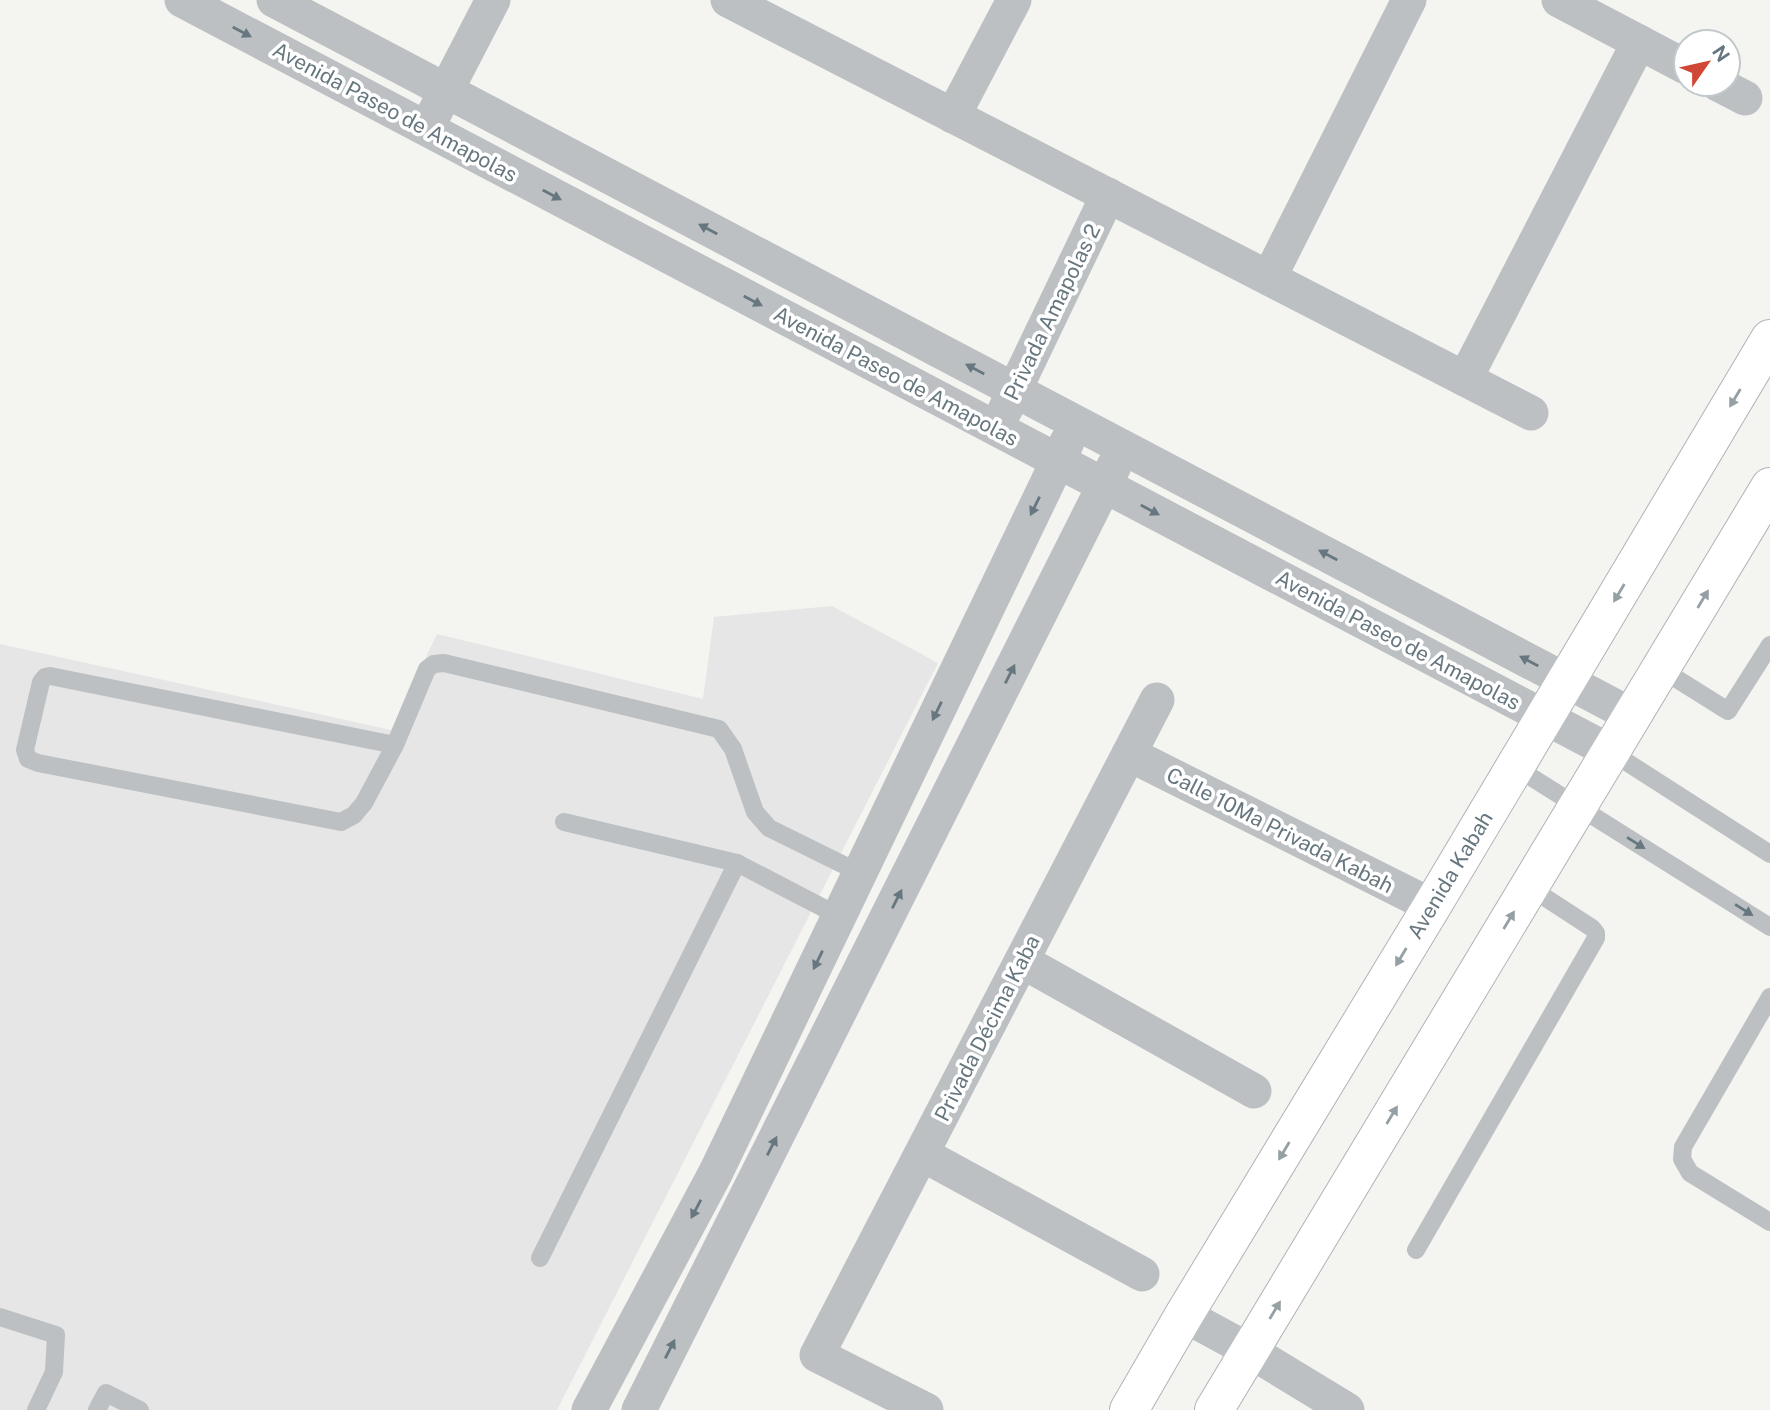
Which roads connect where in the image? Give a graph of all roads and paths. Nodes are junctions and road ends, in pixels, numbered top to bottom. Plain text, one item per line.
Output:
1 (182, 0) edge
2 (274, 0) edge
3 (493, 0) edge
4 (1014, 0) edge
5 (1409, 0) edge
6 (1559, 0) edge
7 (749, 5) edge
8 (1639, 42) junction
9 (1672, 60) edge
10 (446, 90) junction
11 (953, 116) junction
12 (427, 129) junction
13 (1108, 195) junction
14 (1269, 278) junction
15 (1770, 339) edge
16 (1465, 379) junction
17 (1014, 390) junction
18 (1531, 413) dead end
19 (1077, 423) junction
20 (996, 429) junction
21 (1123, 447) junction
22 (1057, 461) junction
23 (1105, 486) junction
24 (1770, 486) edge
25 (1770, 645) edge
26 (1661, 669) junction
27 (1566, 681) junction
28 (1157, 700) dead end
29 (1633, 716) junction
30 (1545, 718) junction
31 (395, 745) junction
32 (1611, 752) junction
33 (1129, 754) junction
34 (1515, 767) junction
35 (1578, 807) junction
36 (564, 822) dead end
37 (1770, 854) edge
38 (737, 863) junction
39 (860, 873) junction
40 (1529, 887) junction
41 (1432, 906) junction
42 (839, 916) junction
43 (1770, 927) edge
44 (1022, 961) junction
45 (1770, 998) edge
46 (1254, 1091) dead end
47 (922, 1154) junction
48 (716, 1171) junction
49 (750, 1191) junction
50 (1770, 1222) edge
51 (1416, 1250) dead end
52 (540, 1258) dead end
53 (1142, 1274) dead end
54 (1184, 1315) junction
55 (0, 1317) edge
56 (1250, 1351) junction
57 (36, 1410) edge
58 (97, 1410) edge
59 (140, 1410) edge
60 (589, 1410) edge
61 (639, 1410) edge
62 (926, 1410) edge
63 (1129, 1410) edge
64 (1214, 1410) edge
65 (1347, 1410) edge

1 -> 12 street, Avenida Paseo de Amapolas
2 - 10 street, Avenida Paseo de Amapolas
3 - 10 street
4 - 11 street
5 - 14 street
6 - 8 street
7 - 11 street
8 - 9 street
8 - 16 street
10 - 12 street
17 -> 10 street, Avenida Paseo de Amapolas
11 - 13 street
12 -> 20 street, Avenida Paseo de Amapolas
13 - 14 street
13 - 17 street, Privada Amapolas 2
14 - 16 street
15 -> 27 main road, Avenida Kabah
16 - 18 street
17 - 19 street, Avenida Paseo de Amapolas
17 - 20 street, Privada Amapolas 2
19 - 21 street, Avenida Paseo de Amapolas
19 - 22 street
20 - 22 street, Avenida Paseo de Amapolas
21 - 23 street
27 -> 21 street, Avenida Paseo de Amapolas
22 - 23 street, Avenida Paseo de Amapolas
22 -> 39 street
23 -> 30 street, Avenida Paseo de Amapolas
49 -> 23 street
26 -> 24 main road
25 - 26 lane
26 - 29 main road
27 - 29 street, Avenida Paseo de Amapolas
27 - 30 main road, Avenida Kabah
28 - 33 street, Privada Décima Kaba
29 - 32 main road
30 - 32 street, Avenida Paseo de Amapolas
30 - 34 main road, Avenida Kabah
31 - 31 lane
31 - 39 lane
32 - 35 main road
32 - 37 lane
33 - 41 street, Calle 10Ma Privada Kabah
33 - 44 street, Privada Décima Kaba
34 - 35 lane
34 - 41 main road, Avenida Kabah
35 - 40 main road
35 -> 43 lane
36 - 38 lane
38 - 42 lane
38 - 52 lane
39 - 42 street
40 - 51 lane
56 -> 40 main road
41 -> 54 main road, Avenida Kabah
42 -> 48 street
44 - 46 street
44 - 47 street, Privada Décima Kaba
45 - 50 lane
47 - 53 street
47 - 62 street, Privada Décima Kaba
48 - 49 street
48 -> 60 street
61 -> 49 street
54 - 56 street
54 - 63 main road, Avenida Kabah
55 - 57 lane
56 - 64 main road
56 - 65 street
58 - 59 lane

